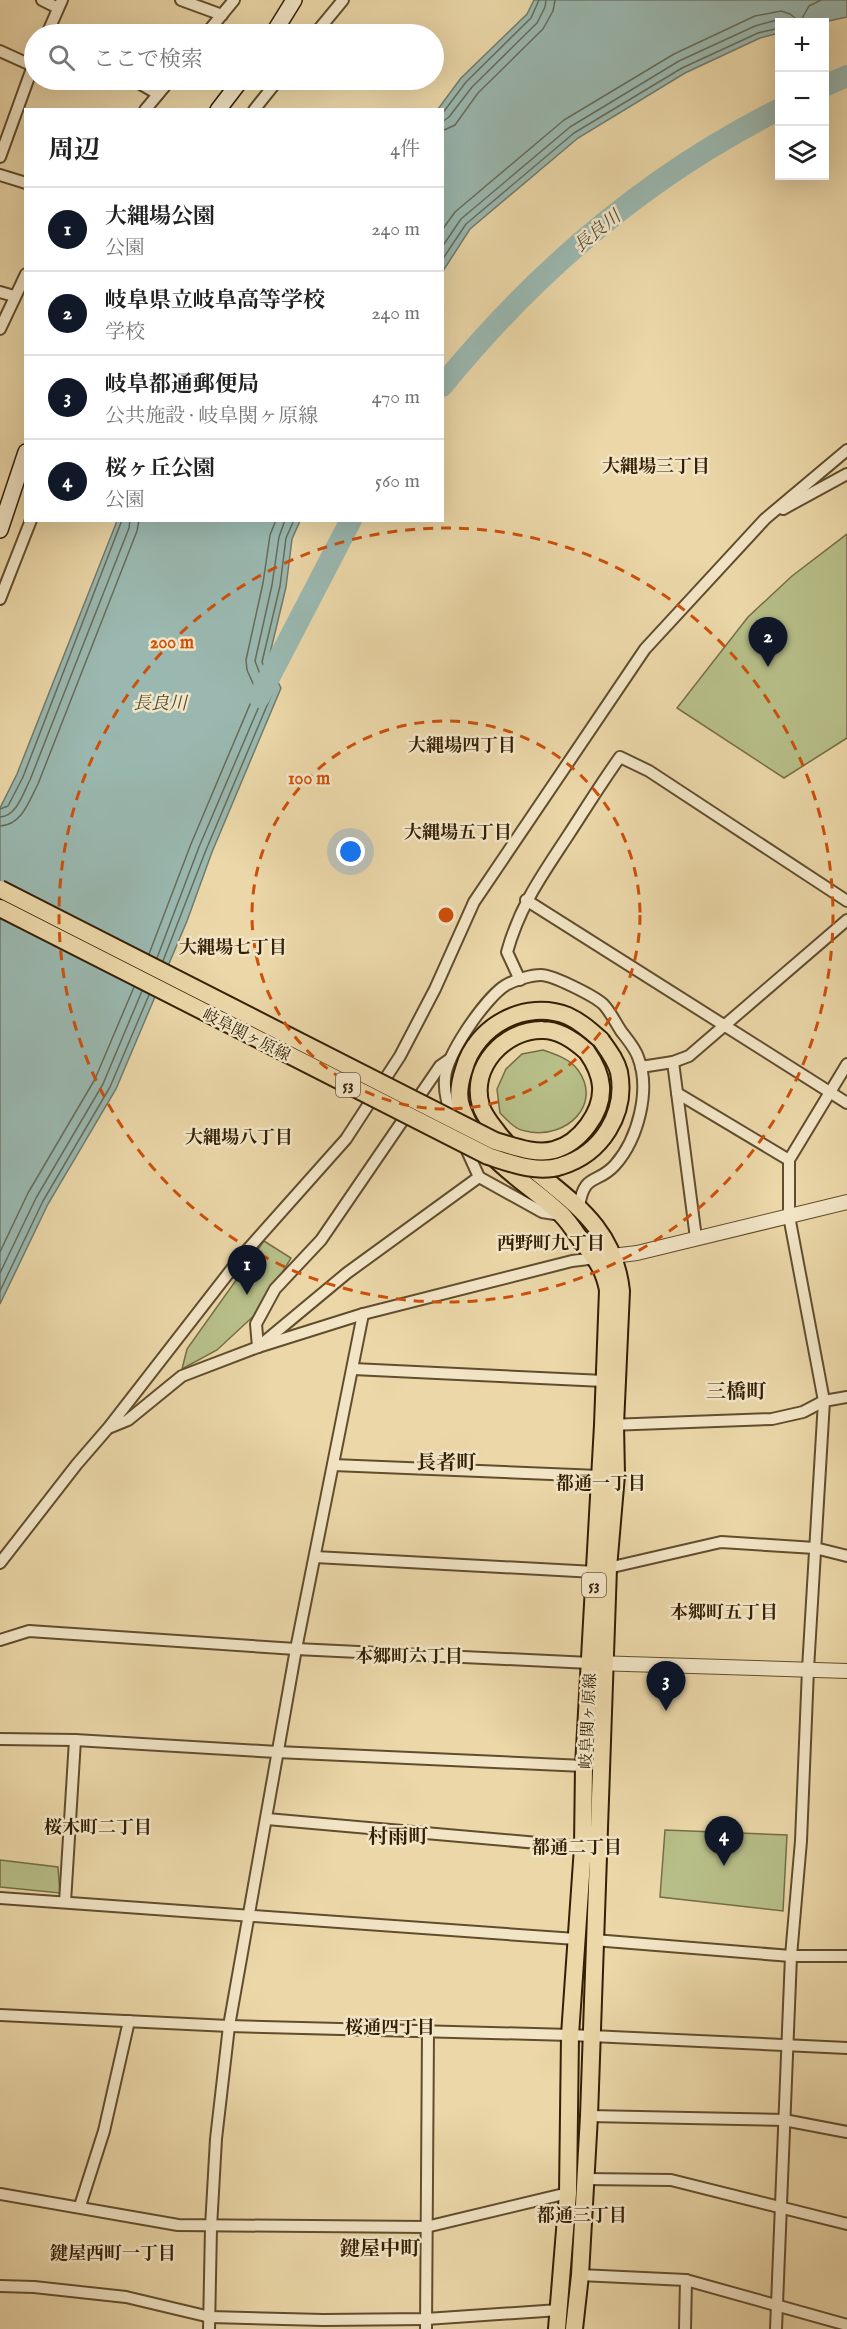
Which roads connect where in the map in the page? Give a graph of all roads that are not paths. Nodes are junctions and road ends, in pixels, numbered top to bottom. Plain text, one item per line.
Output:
1 (42, 0) edge
2 (181, 0) edge
3 (234, 0) edge
4 (294, 0) edge
5 (343, 0) edge
6 (60, 4) edge
7 (222, 15) junction
8 (51, 24) edge
9 (214, 24) edge
10 (279, 24) edge
11 (323, 24) edge
12 (0, 51) edge
13 (24, 61) edge
14 (25, 90) edge
15 (151, 90) edge
16 (161, 90) edge
17 (233, 90) edge
18 (270, 90) edge
19 (158, 94) junction
20 (147, 108) edge
21 (220, 108) edge
22 (256, 108) edge
23 (0, 157) edge
24 (0, 175) edge
25 (24, 182) edge
26 (24, 278) edge
27 (0, 292) edge
28 (14, 296) junction
29 (0, 330) edge
30 (847, 450) edge
31 (24, 458) edge
32 (847, 474) edge
33 (765, 519) junction
34 (30, 522) edge
35 (0, 530) edge
36 (0, 599) edge
37 (0, 889) edge
38 (526, 900) junction
39 (847, 901) edge
40 (0, 908) edge
41 (847, 920) edge
42 (520, 980) junction
43 (726, 1026) junction
44 (450, 1059) junction
45 (673, 1062) junction
46 (847, 1064) edge
47 (641, 1067) junction
48 (830, 1092) junction
49 (677, 1093) junction
50 (847, 1102) edge
51 (789, 1160) junction
52 (479, 1177) junction
53 (847, 1202) edge
54 (579, 1207) junction
55 (561, 1215) junction
56 (789, 1216) junction
57 (696, 1238) junction
58 (613, 1256) junction
59 (596, 1258) junction
60 (363, 1314) junction
61 (258, 1347) junction
62 (353, 1369) junction
63 (604, 1381) junction
64 (847, 1397) edge
65 (824, 1401) junction
66 (609, 1425) junction
67 (109, 1428) junction
68 (333, 1465) junction
69 (599, 1476) junction
70 (815, 1548) junction
71 (847, 1556) edge
72 (315, 1557) junction
73 (0, 1563) edge
74 (601, 1570) junction
75 (0, 1640) edge
76 (296, 1649) junction
77 (598, 1663) junction
78 (808, 1670) junction
79 (847, 1671) edge
80 (0, 1739) edge
81 (75, 1740) junction
82 (277, 1752) junction
83 (584, 1766) junction
84 (267, 1819) junction
85 (583, 1847) junction
86 (0, 1899) edge
87 (65, 1902) junction
88 (250, 1914) junction
89 (576, 1939) junction
90 (594, 1940) junction
91 (791, 1956) junction
92 (847, 1956) edge
93 (0, 2015) edge
94 (129, 2021) junction
95 (229, 2026) junction
96 (428, 2031) junction
97 (570, 2035) junction
98 (591, 2036) junction
99 (788, 2046) junction
100 (847, 2048) edge
101 (589, 2116) junction
102 (784, 2120) junction
103 (847, 2133) edge
104 (584, 2179) junction
105 (568, 2193) junction
106 (0, 2194) edge
107 (80, 2206) junction
108 (780, 2208) junction
109 (847, 2224) edge
110 (211, 2227) junction
111 (426, 2227) junction
112 (580, 2275) junction
113 (686, 2280) junction
114 (0, 2286) edge
115 (777, 2304) junction
116 (559, 2310) junction
117 (209, 2323) edge
118 (426, 2324) edge
119 (847, 2325) edge
120 (557, 2329) edge
121 (574, 2329) edge
122 (685, 2329) edge
123 (776, 2329) edge

1 - 6 street
2 - 7 street
3 - 7 street
4 - 10 main road
5 - 11 street
6 - 8 street
7 - 9 street
12 - 13 street
14 - 23 street
15 - 19 street
16 - 19 street
17 - 21 main road
18 - 22 street
19 - 20 street
24 - 25 street
26 - 28 street
27 - 28 street
28 - 29 street
30 - 33 street
31 - 35 main road
32 - 33 street
33 - 67 street
34 - 36 street
37 - 54 main road, 岐阜関ヶ原線 / 53, bridge
38 - 39 street
38 - 42 street
38 - 43 street
40 - 55 main road, 岐阜関ヶ原線 / 53, bridge
41 - 43 street
42 - 44 street
42 - 47 street
43 - 45 street
43 - 48 street
44 - 52 street
44 - 61 street
45 - 47 street
45 - 49 street
46 - 48 street
47 - 54 street
48 - 50 street
48 - 51 street
49 - 51 street
49 - 57 street
51 - 56 street
52 - 55 street
52 - 61 street
53 - 56 street
54 - 58 main road, 岐阜関ヶ原線 / 53
55 - 59 main road, 岐阜関ヶ原線 / 53
56 - 57 street
56 - 65 street
57 - 58 street
58 - 59 street
58 - 66 main road, 岐阜関ヶ原線 / 53
59 - 60 street
59 - 63 main road, 岐阜関ヶ原線 / 53
60 - 61 street
60 - 62 street
61 - 67 street
62 - 63 street
62 - 68 street
63 - 66 main road, 岐阜関ヶ原線 / 53
64 - 65 street
65 - 66 street
65 - 70 street
66 - 69 main road, 岐阜関ヶ原線 / 53
66 - 74 main road, 岐阜関ヶ原線 / 53
67 - 73 street
68 - 69 street
68 - 72 street
69 - 74 main road, 岐阜関ヶ原線 / 53
70 - 71 street
70 - 74 street
70 - 78 street
72 - 74 street
72 - 76 street
74 - 77 main road, 岐阜関ヶ原線 / 53
75 - 76 street
76 - 77 street
76 - 82 street
77 - 78 street
77 - 83 main road, 岐阜関ヶ原線 / 53
77 - 90 main road, 岐阜関ヶ原線 / 53
78 - 79 street
78 - 91 street
80 - 81 street
81 - 82 street
81 - 87 street
82 - 83 street
82 - 84 street
83 - 85 main road, 岐阜関ヶ原線 / 53
84 - 85 street
84 - 88 street
85 - 89 main road, 岐阜関ヶ原線 / 53
86 - 87 street
87 - 88 street
88 - 89 street
88 - 95 street
89 - 97 main road, 岐阜関ヶ原線 / 53
90 - 91 street
90 - 98 main road, 岐阜関ヶ原線 / 53
91 - 92 street
91 - 99 street
93 - 94 street
94 - 95 street
94 - 107 street
95 - 96 street
95 - 110 street
96 - 97 street
96 - 111 street
97 - 98 street
97 - 105 main road, 岐阜関ヶ原線 / 53
98 - 99 street
98 - 101 main road, 岐阜関ヶ原線 / 53
99 - 100 street
99 - 102 street
101 - 102 street
101 - 104 main road, 岐阜関ヶ原線 / 53
102 - 103 street
102 - 108 street
104 - 108 street
104 - 112 main road, 岐阜関ヶ原線 / 53
105 - 111 street
105 - 116 main road, 岐阜関ヶ原線 / 53
106 - 107 street
107 - 110 street
108 - 109 street
108 - 115 street
110 - 111 street
110 - 117 street
111 - 118 street
112 - 113 street
112 - 121 main road, 岐阜関ヶ原線 / 53
113 - 115 street
113 - 122 street
114 - 117 street
115 - 119 street
115 - 123 street
116 - 118 street
116 - 120 main road, 岐阜関ヶ原線 / 53
117 - 118 street

